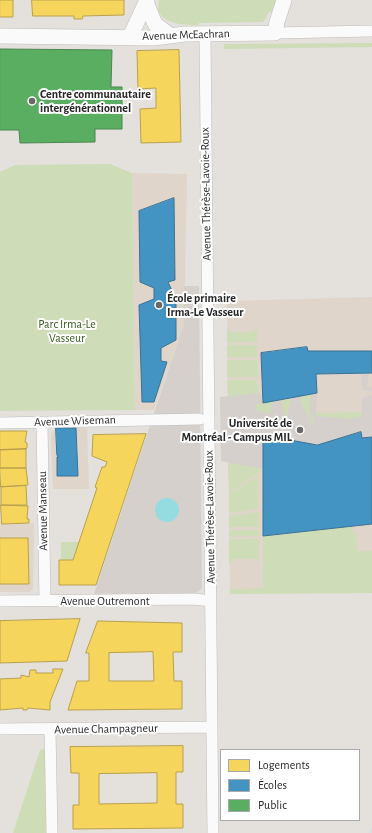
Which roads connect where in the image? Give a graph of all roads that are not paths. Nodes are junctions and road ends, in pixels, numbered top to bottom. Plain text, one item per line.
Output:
1 (284, 0) edge
2 (146, 1) edge
3 (372, 31) edge
4 (275, 33) junction
5 (205, 34) junction
6 (0, 36) edge
7 (130, 36) junction
8 (172, 36) junction
9 (200, 419) dead end
10 (0, 423) edge
11 (42, 423) junction
12 (45, 600) junction
13 (0, 601) edge
14 (211, 601) junction
15 (212, 727) junction
16 (0, 729) edge
17 (50, 730) junction
18 (52, 833) edge
19 (213, 833) edge

1 - 4 street
2 - 7 street
2 - 8 street
3 - 4 street, Avenue McEachran
4 - 5 street, Avenue McEachran
5 - 8 street, Avenue McEachran
5 - 14 street, Avenue Thérèse-Lavoie-Roux
6 - 7 street, Avenue McEachran
7 - 8 street, Avenue McEachran
9 - 11 street, Avenue Wiseman
10 - 11 street, Avenue Wiseman
11 - 12 street, Avenue Manseau
12 - 13 street, Avenue Outremont
12 - 14 street, Avenue Outremont
14 - 15 street, Avenue Thérèse-Lavoie-Roux
15 - 17 street, Avenue Champagneur
15 - 19 street, Avenue Thérèse-Lavoie-Roux
16 - 17 street, Avenue Champagneur
17 - 18 street

